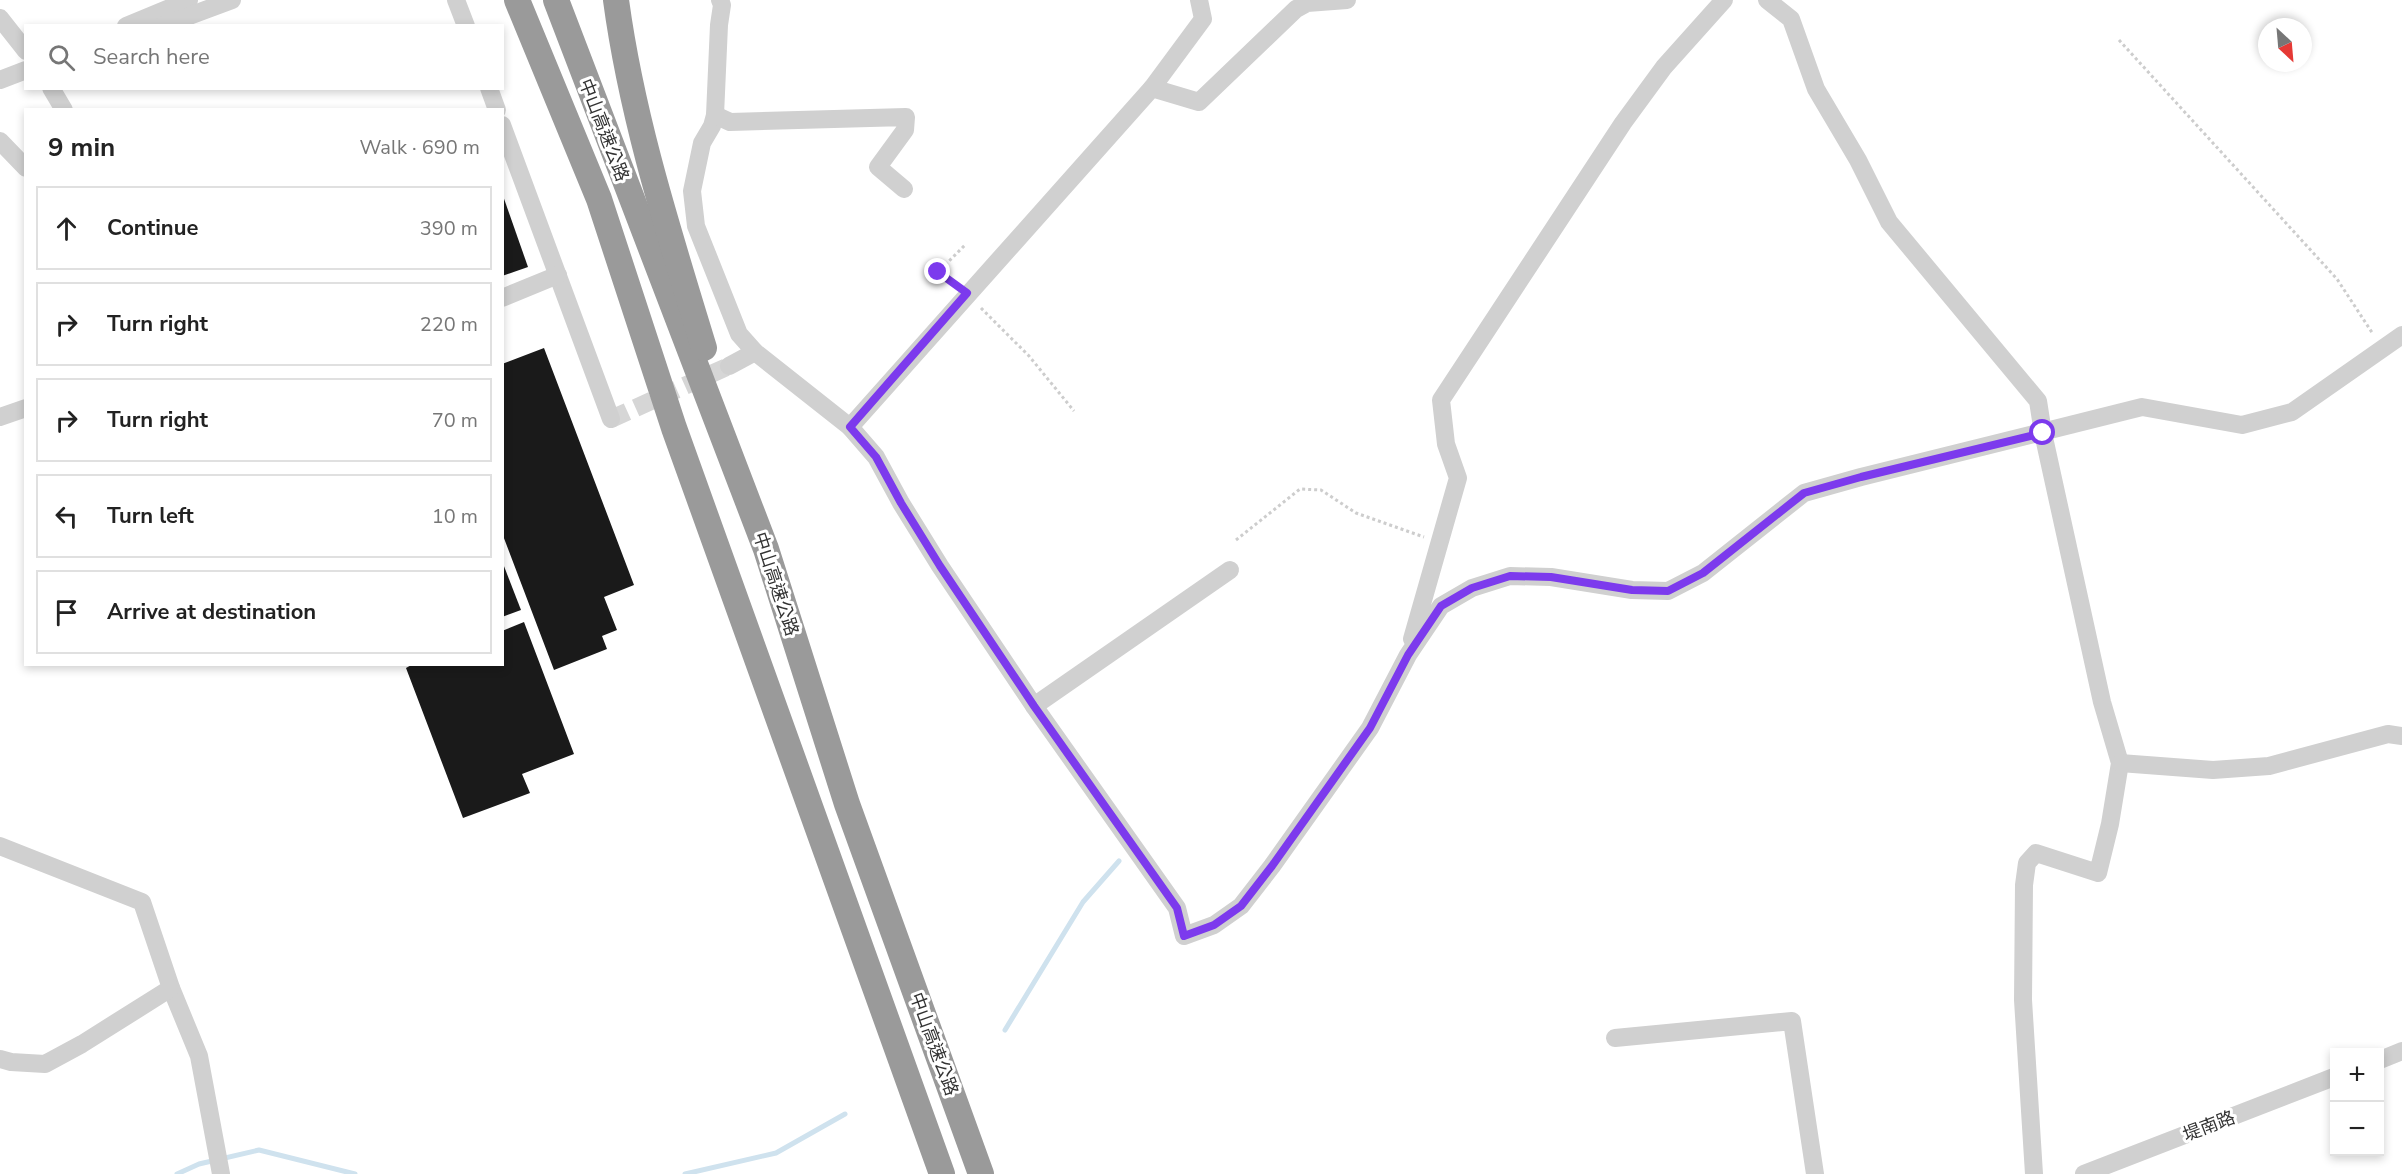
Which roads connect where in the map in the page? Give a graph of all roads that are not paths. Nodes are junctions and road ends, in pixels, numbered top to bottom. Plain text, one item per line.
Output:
1 (189, 0) edge
2 (232, 0) edge
3 (456, 0) edge
4 (500, 0) edge
5 (518, 0) edge
6 (556, 0) edge
7 (616, 0) edge
8 (720, 0) edge
9 (1199, 0) edge
10 (1347, 0) edge
11 (1724, 0) edge
12 (1767, 0) edge
13 (0, 18) edge
14 (159, 19) edge
15 (135, 24) edge
16 (465, 24) edge
17 (24, 48) edge
18 (24, 71) edge
19 (0, 80) edge
20 (1152, 88) junction
21 (52, 90) edge
22 (490, 90) edge
23 (63, 108) edge
24 (496, 108) edge
25 (715, 115) junction
26 (504, 130) edge
27 (0, 141) edge
28 (24, 166) edge
29 (904, 189) dead end
30 (599, 199) junction
31 (558, 275) junction
32 (504, 297) edge
33 (2402, 335) edge
34 (755, 352) junction
35 (729, 366) tunnel mouth
36 (24, 409) edge
37 (0, 417) edge
38 (611, 419) dead end
39 (850, 427) junction
40 (2043, 433) junction
41 (766, 549) junction
42 (1230, 570) dead end
43 (1408, 655) junction
44 (1034, 706) junction
45 (2402, 736) edge
46 (2120, 763) junction
47 (0, 846) edge
48 (171, 988) junction
49 (1615, 1038) dead end
50 (2402, 1051) edge
51 (2384, 1058) edge
52 (0, 1059) edge
53 (2330, 1079) edge
54 (221, 1174) edge
55 (942, 1174) edge
56 (981, 1174) edge
57 (1815, 1174) edge
58 (2034, 1174) edge
59 (2084, 1174) edge

1 - 14 street
2 - 14 street
3 - 16 street
4 - 30 highway
5 - 30 highway, 中山高速公路
6 - 41 highway, 中山高速公路
7 - 41 highway
8 - 25 street
9 - 20 street
10 - 20 street
11 - 43 street
12 - 40 street
13 - 17 street
14 - 15 street
18 - 19 street
20 - 39 street
21 - 23 street
22 - 24 street
25 - 29 street
25 - 34 street
26 - 31 street
27 - 28 street
30 - 55 highway, 中山高速公路
31 - 32 street
31 - 38 street
33 - 40 street
34 - 35 street
34 - 39 street
36 - 37 street
39 - 44 street
40 - 43 street
40 - 46 street
41 - 56 highway, 中山高速公路
42 - 44 street
43 - 44 street
45 - 46 street
46 - 58 street
47 - 48 street
48 - 52 street
48 - 54 street
49 - 57 street
50 - 51 street
53 - 59 street, 堤南路

